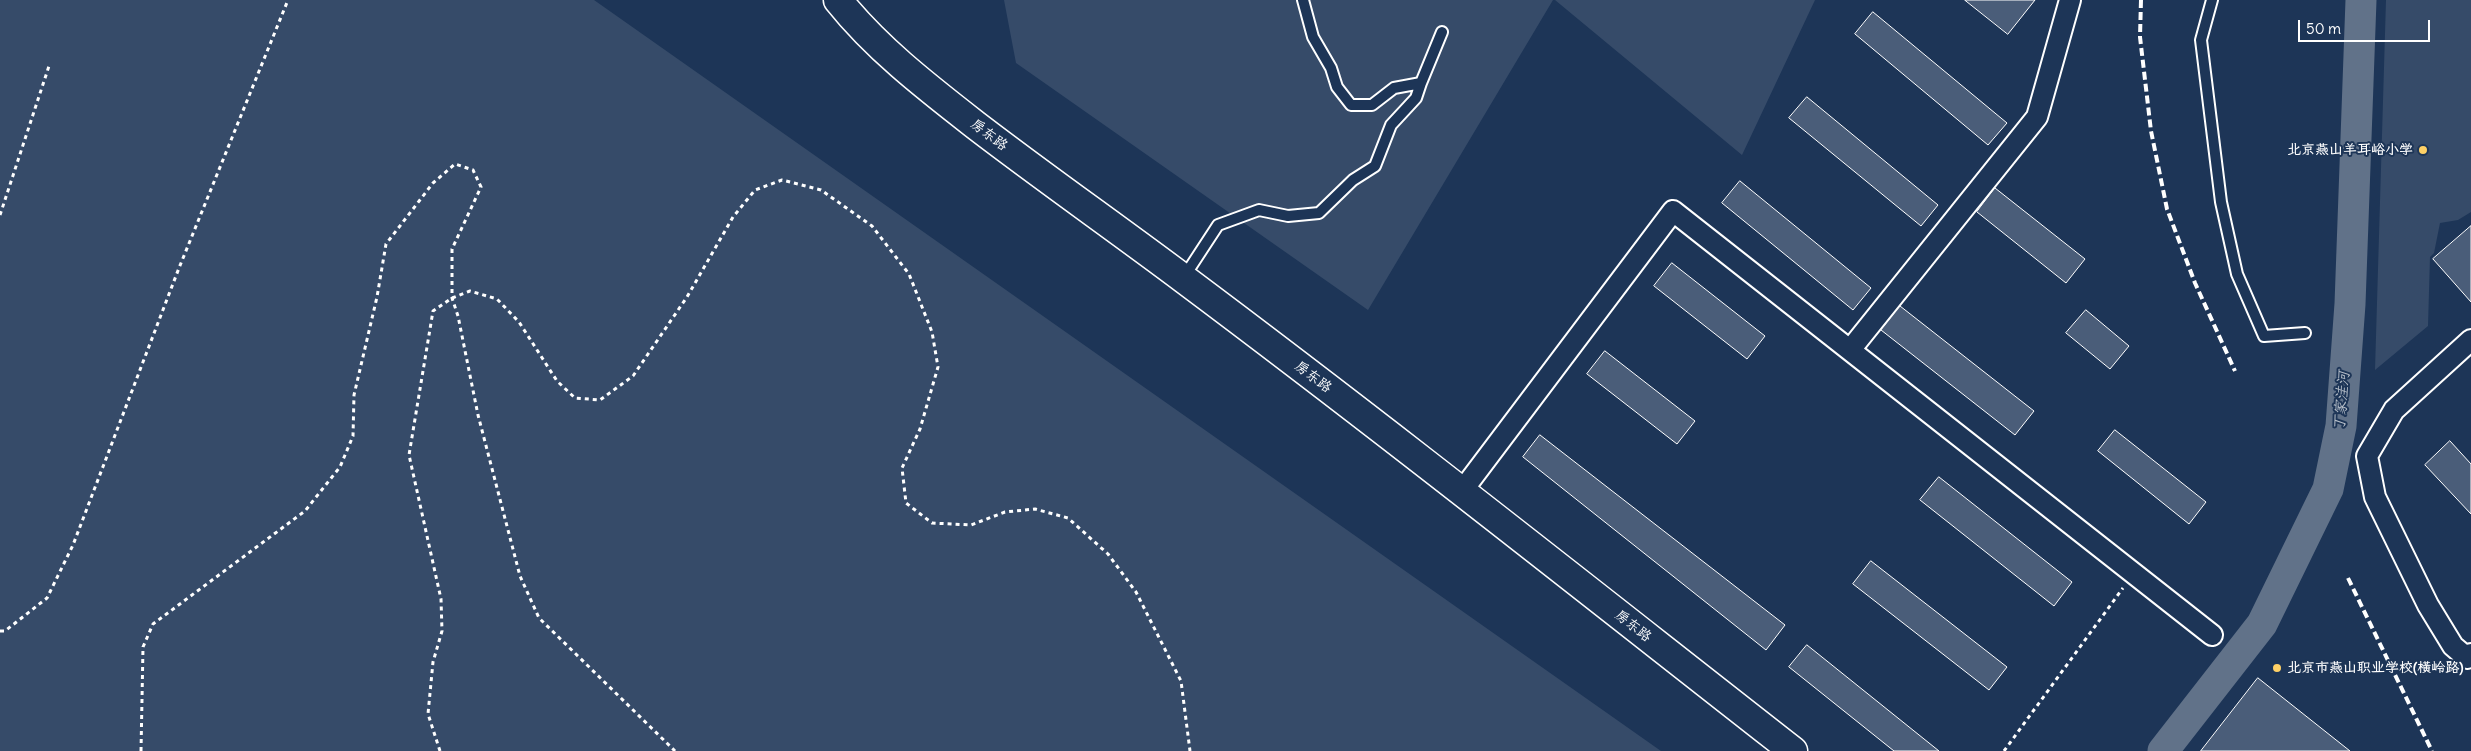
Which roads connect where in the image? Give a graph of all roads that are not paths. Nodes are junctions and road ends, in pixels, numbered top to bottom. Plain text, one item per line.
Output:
1 (838, 0) edge
2 (1303, 0) edge
3 (2070, 0) edge
4 (2212, 0) edge
5 (1442, 32) dead end
6 (1421, 83) junction
7 (1183, 278) junction
8 (2304, 333) dead end
9 (2471, 340) edge
10 (1850, 350) junction
11 (1462, 491) junction
12 (2212, 635) dead end
13 (2471, 654) edge
14 (1793, 751) edge

1 - 7 main road, 房东路
2 - 6 lane
3 - 10 street
4 - 8 lane
5 - 6 lane
6 - 7 lane
7 - 11 main road, 房东路
9 - 13 street
10 - 11 street
10 - 12 street
11 - 14 main road, 房东路

